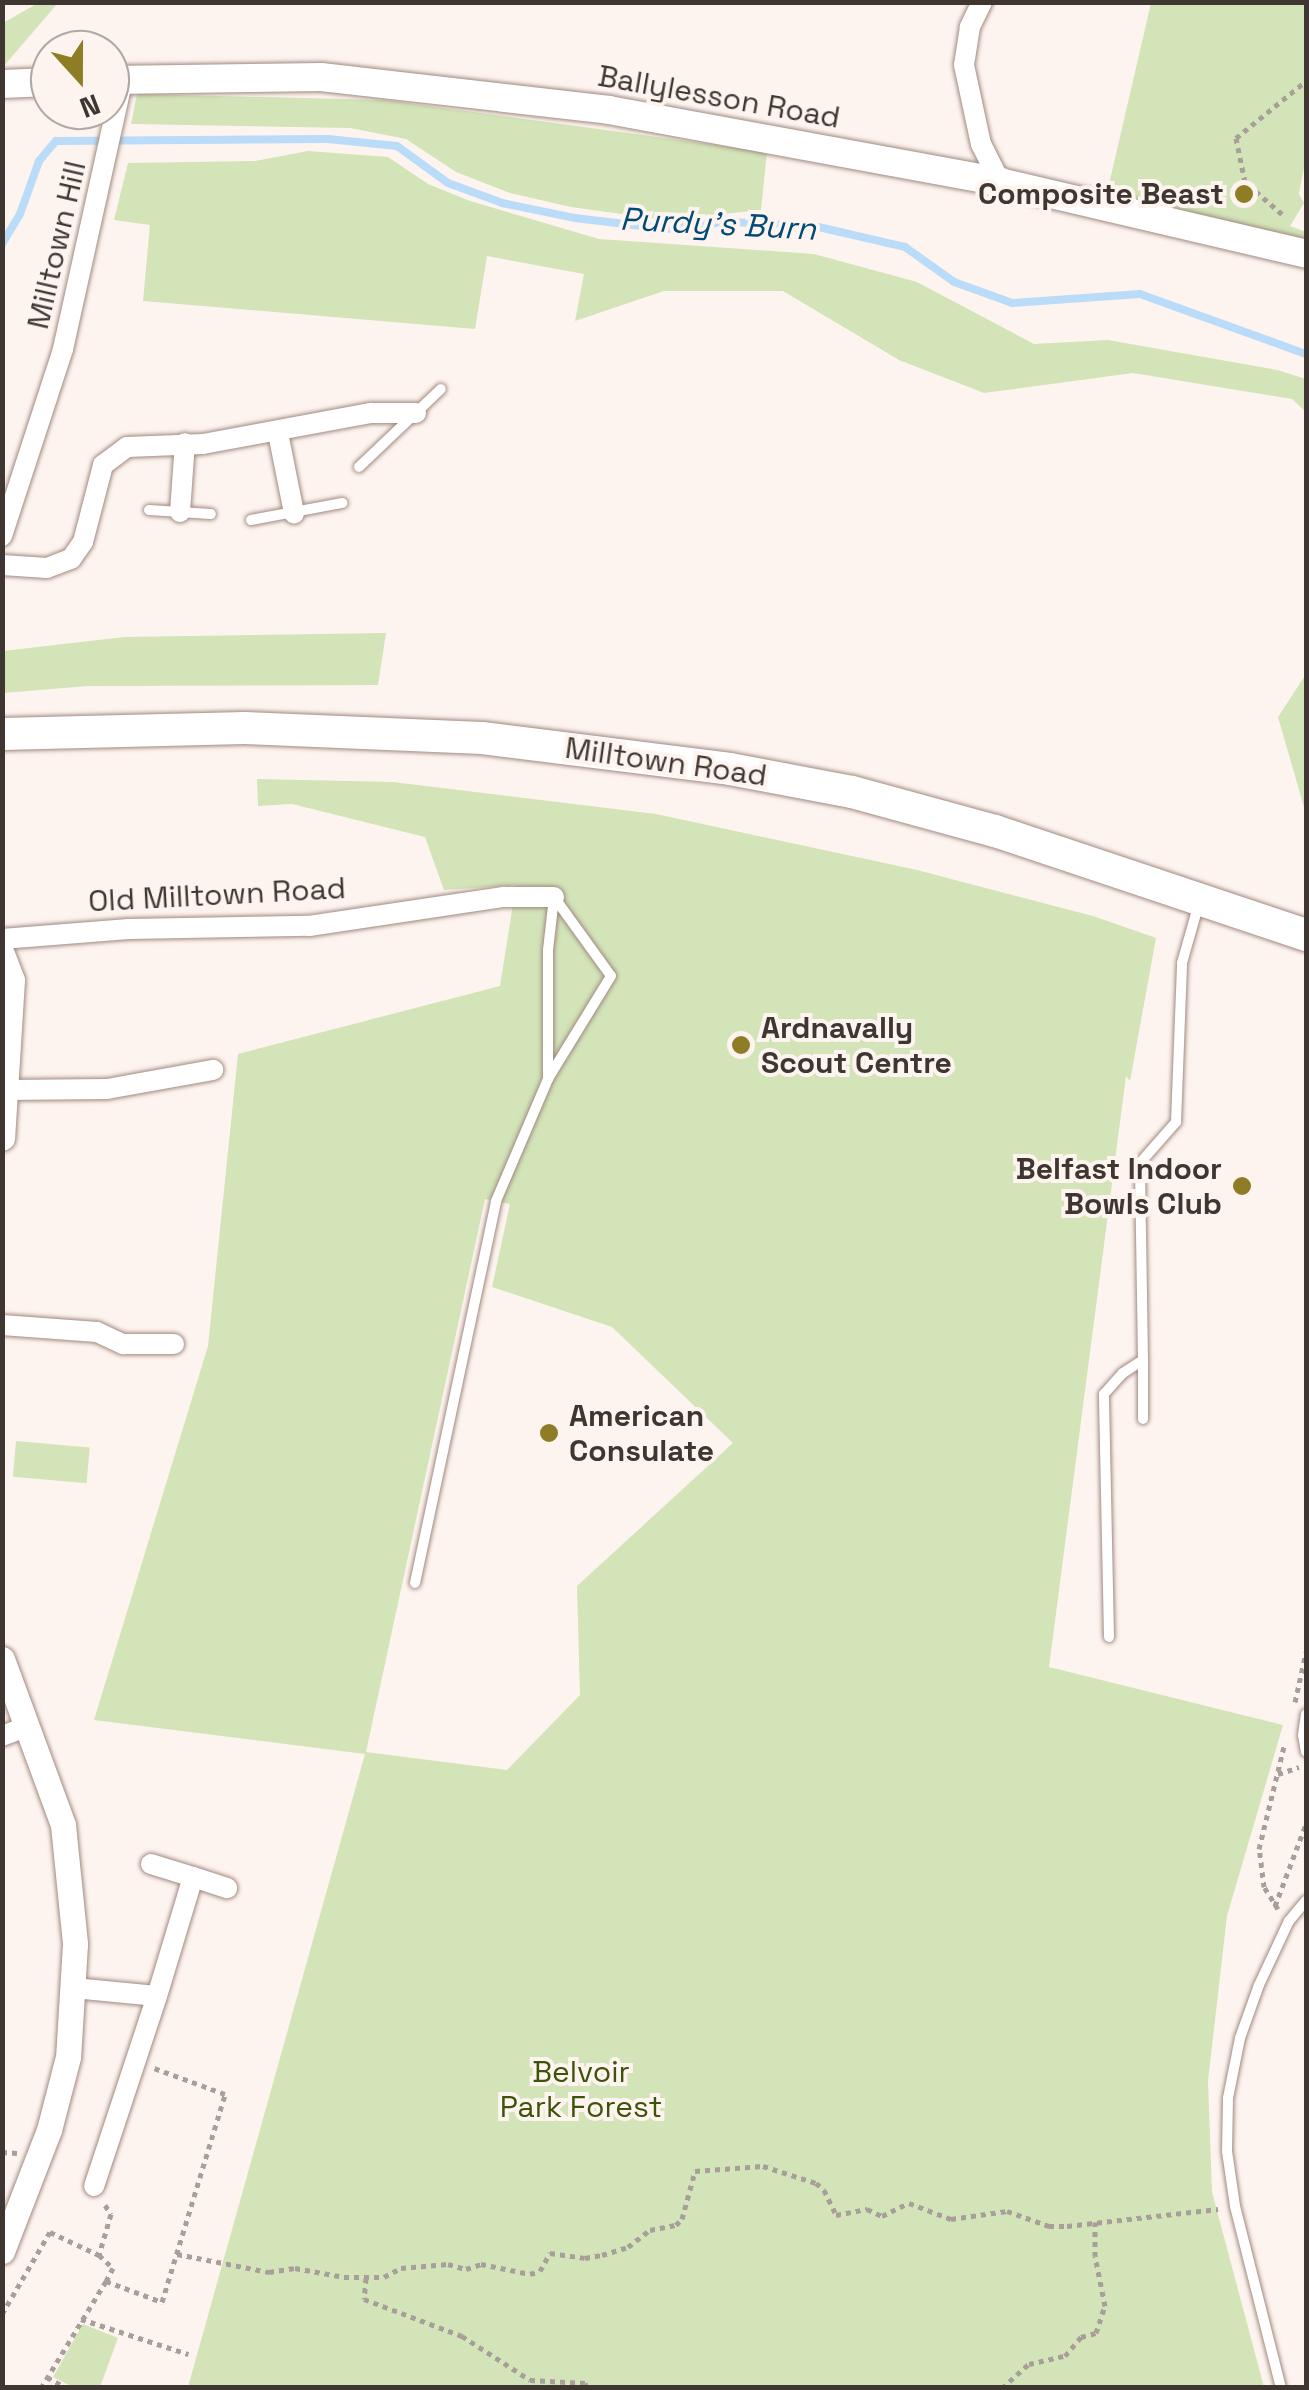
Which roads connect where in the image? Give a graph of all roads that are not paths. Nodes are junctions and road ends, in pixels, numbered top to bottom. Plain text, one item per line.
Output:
1 (982, 2) edge
2 (30, 83) edge
3 (2, 84) edge
4 (130, 87) edge
5 (112, 130) edge
6 (1000, 182) junction
7 (1306, 254) edge
8 (441, 389) dead end
9 (416, 413) junction
10 (278, 432) junction
11 (184, 443) junction
12 (359, 467) dead end
13 (342, 503) dead end
14 (149, 510) dead end
15 (180, 512) junction
16 (294, 513) junction
17 (211, 514) dead end
18 (250, 520) dead end
19 (2, 536) edge
20 (2, 564) edge
21 (3, 734) edge
22 (554, 897) junction
23 (1201, 898) junction
24 (1306, 935) edge
25 (2, 939) edge
26 (2, 954) edge
27 (212, 1070) dead end
28 (548, 1079) junction
29 (6, 1090) junction
30 (2, 1138) edge
31 (2, 1326) edge
32 (174, 1344) dead end
33 (1144, 1360) junction
34 (1143, 1419) dead end
35 (416, 1583) dead end
36 (1109, 1637) dead end
37 (2, 1659) edge
38 (1306, 1714) edge
39 (14, 1732) edge
40 (1306, 1752) edge
41 (151, 1864) dead end
42 (194, 1877) junction
43 (227, 1888) dead end
44 (1306, 1901) edge
45 (74, 1988) junction
46 (158, 1996) junction
47 (94, 2186) road end
48 (2, 2251) edge
49 (1282, 2388) edge

1 - 6 street
2 - 3 main road
4 - 6 main road, Ballylesson Road
5 - 19 street, Milltown Hill
6 - 7 main road, Ballylesson Road
8 - 9 lane
9 - 10 street
9 - 12 lane
10 - 11 street
10 - 16 street
11 - 15 street
11 - 20 street
13 - 16 lane
14 - 15 lane
15 - 17 lane
16 - 18 lane
21 - 23 highway, Milltown Road
22 - 25 street, Old Milltown Road
22 - 28 lane
22 - 28 lane
23 - 24 highway, Milltown Road
23 - 33 lane
26 - 29 street
27 - 29 street
28 - 35 lane
29 - 30 street
31 - 32 street
33 - 34 lane
33 - 36 lane
37 - 39 street
38 - 40 lane
39 - 45 street
41 - 42 street
42 - 43 street
42 - 46 street
44 - 49 lane
45 - 46 street
45 - 48 street
46 - 47 street

